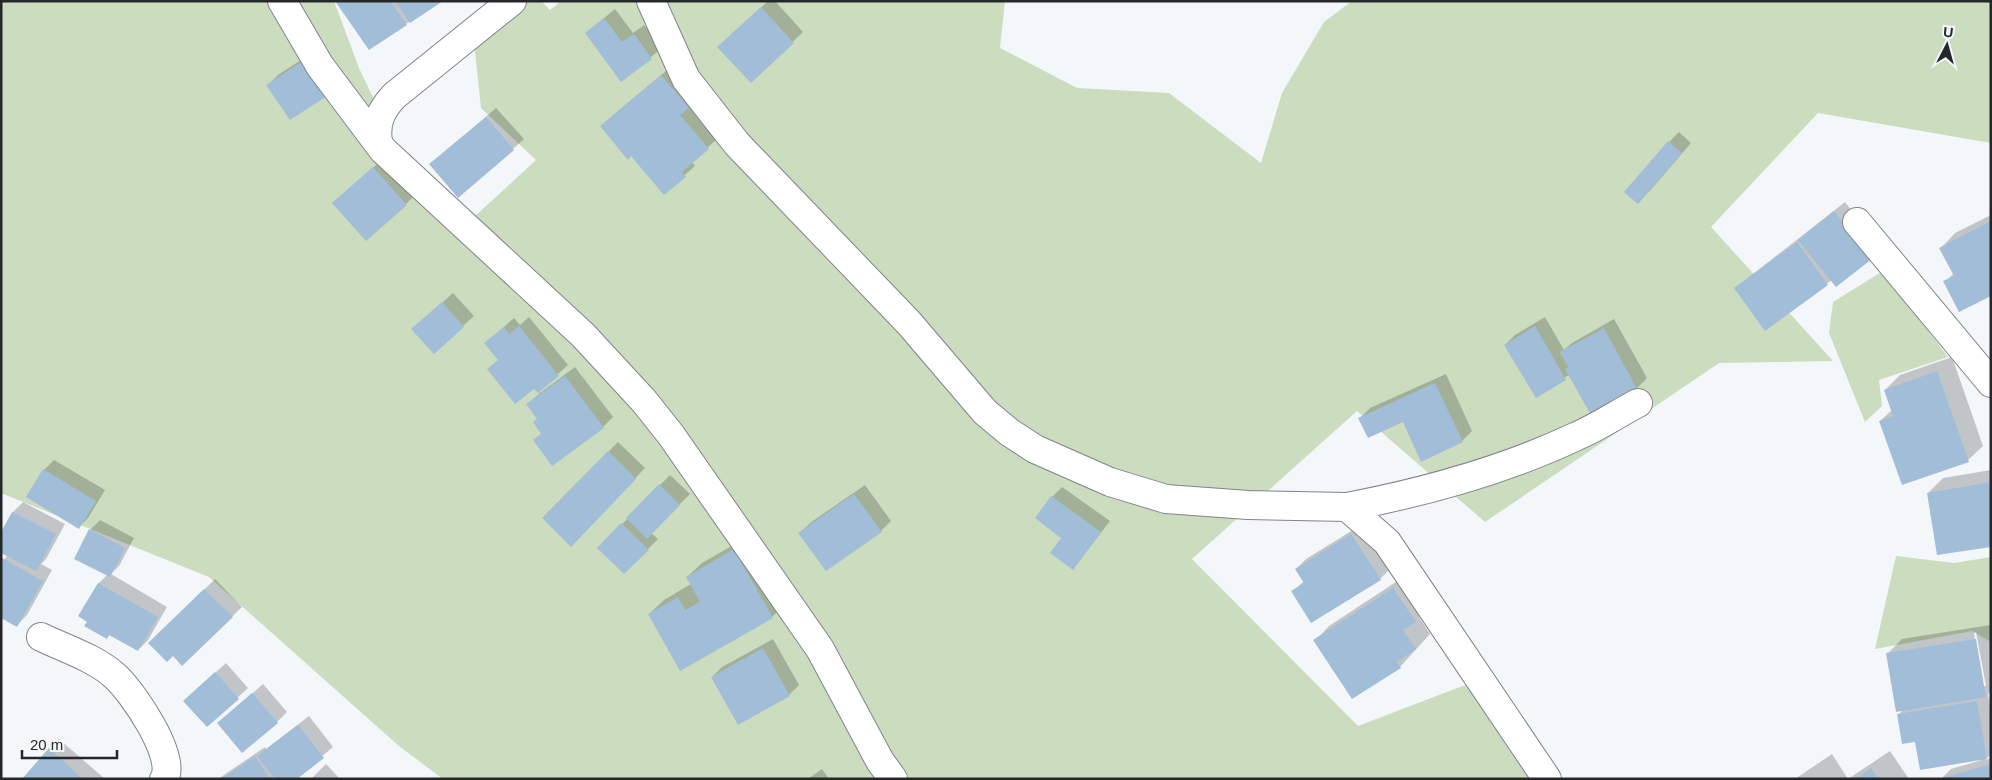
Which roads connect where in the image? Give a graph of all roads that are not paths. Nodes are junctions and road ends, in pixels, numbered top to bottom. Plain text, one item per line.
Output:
1 (282, 1) edge
2 (512, 1) edge
3 (651, 1) edge
4 (378, 142) junction
5 (1857, 222) dead end
6 (1991, 382) edge
7 (1638, 403) dead end
8 (1347, 507) junction
9 (41, 637) dead end
10 (164, 779) edge
11 (893, 779) edge
12 (1547, 779) edge

1 - 4 street
2 - 4 street
3 - 8 street
4 - 11 street
5 - 6 street
7 - 8 street
8 - 12 street
9 - 10 street

